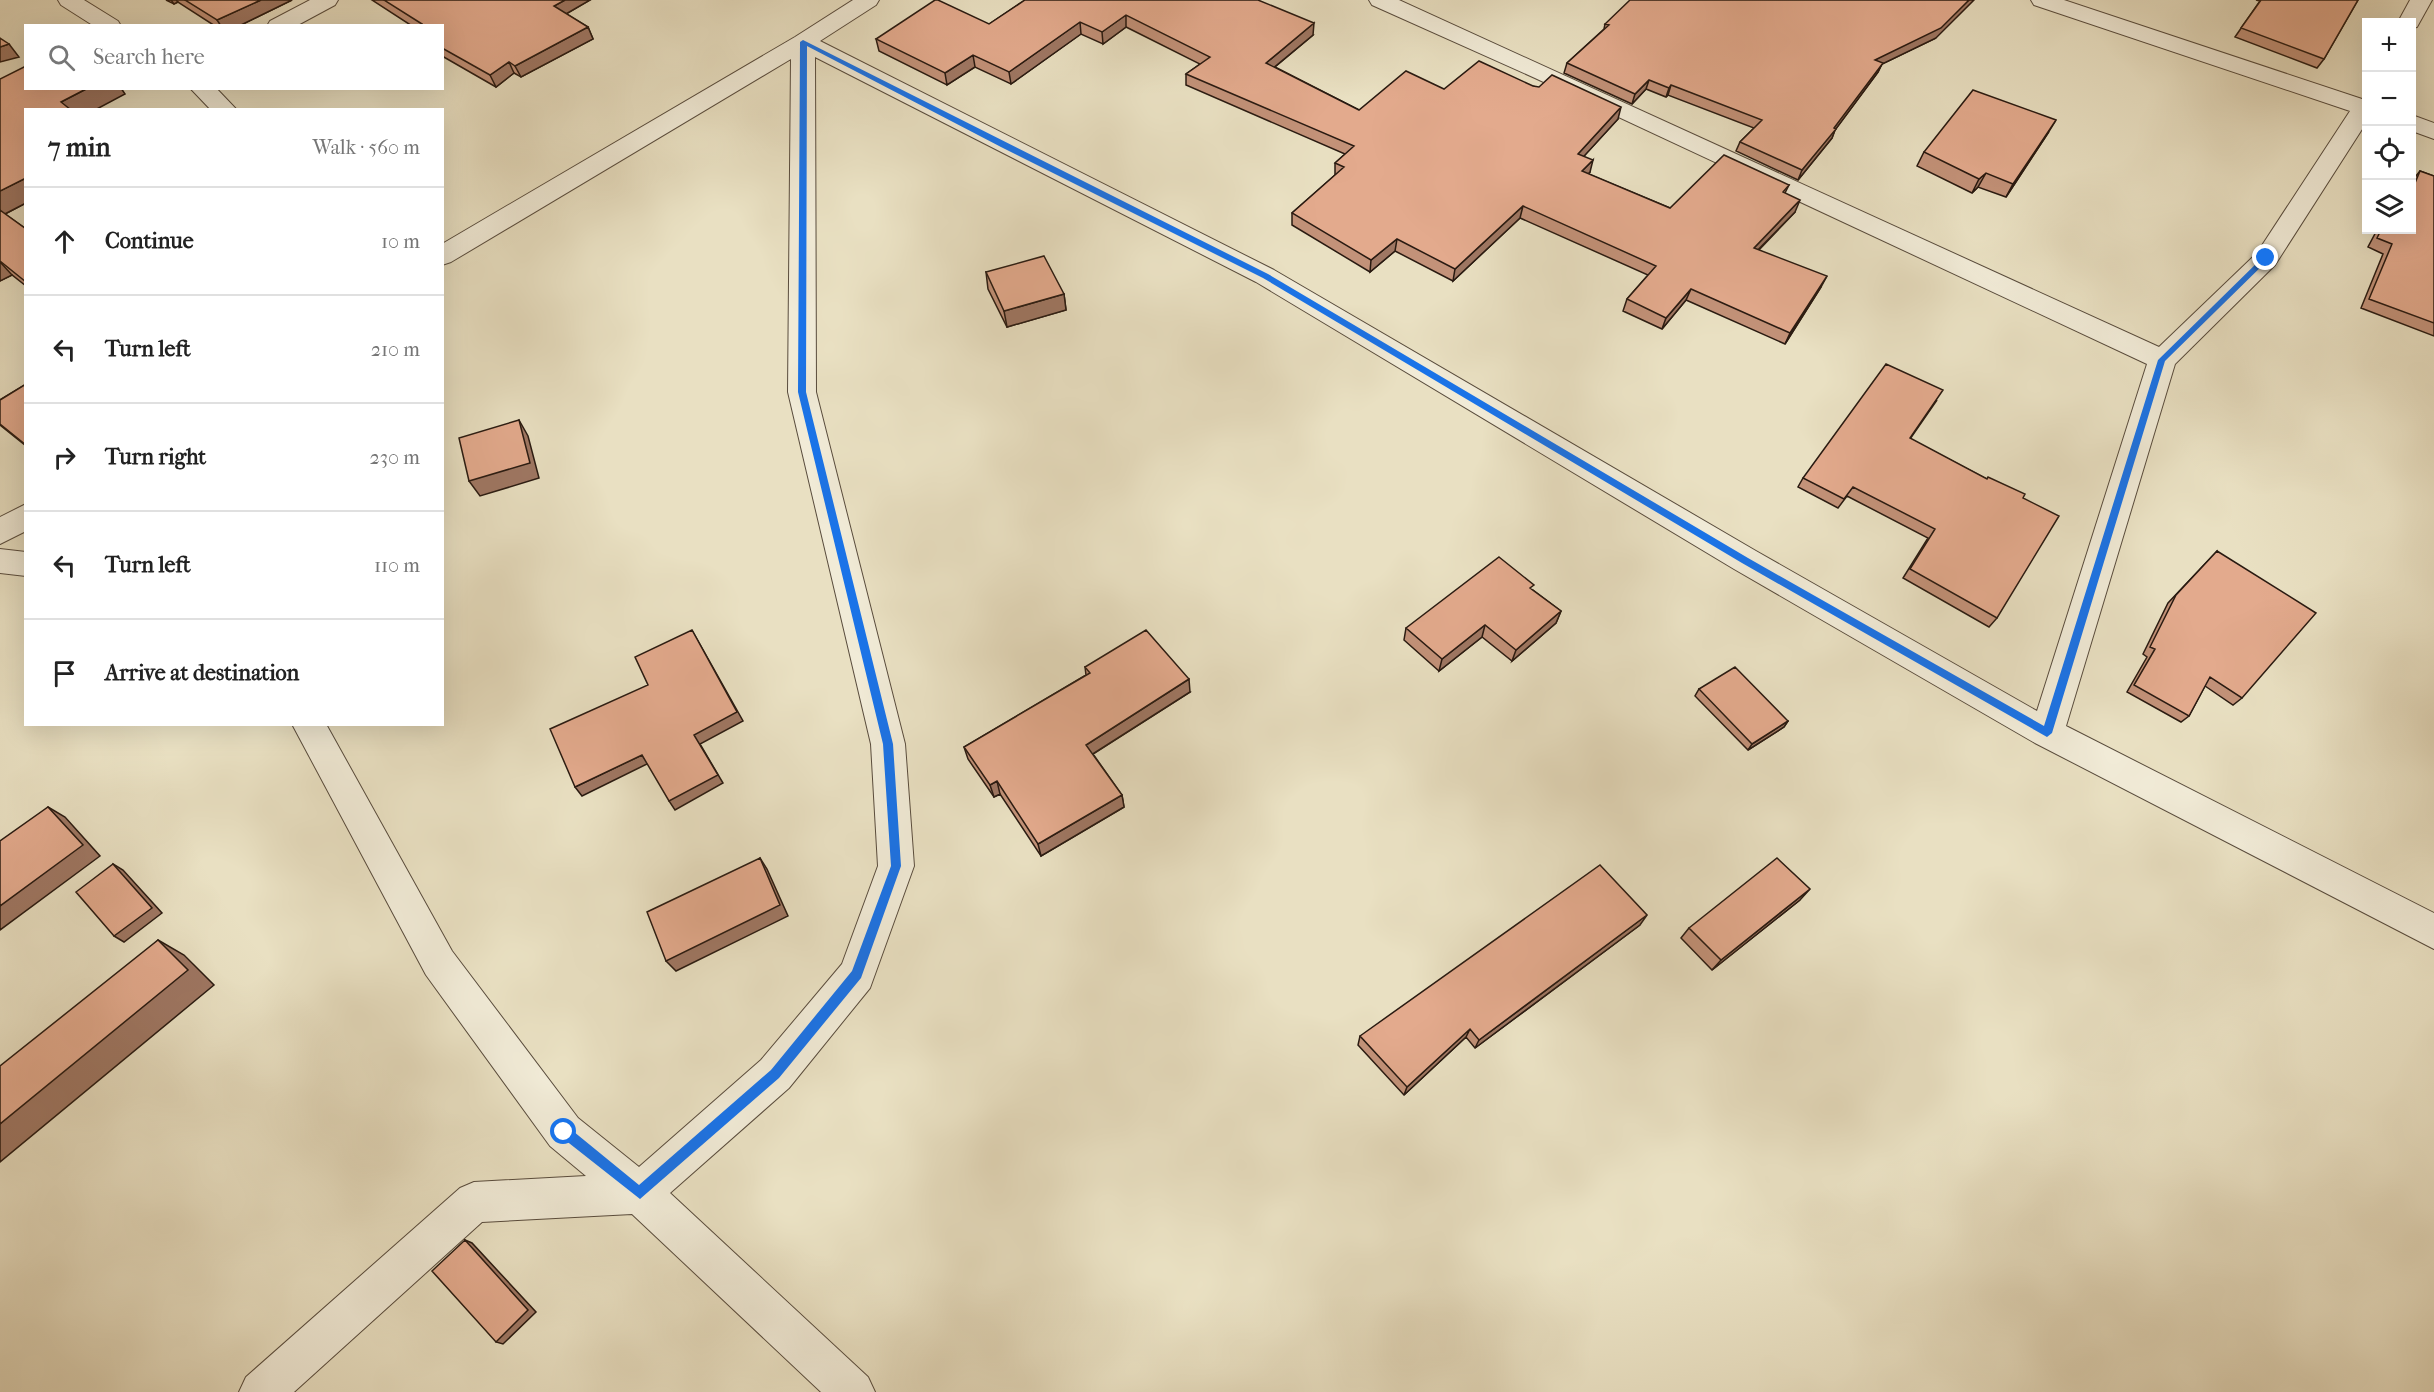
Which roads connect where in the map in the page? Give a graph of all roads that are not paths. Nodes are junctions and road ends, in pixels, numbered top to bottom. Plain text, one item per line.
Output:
1 (69, 0) edge
2 (327, 0) edge
3 (868, 0) edge
4 (1380, 0) edge
5 (2042, 0) edge
6 (2421, 0) edge
7 (2411, 18) edge
8 (107, 24) edge
9 (282, 24) edge
10 (803, 42) junction
11 (204, 90) edge
12 (2362, 106) edge
13 (223, 108) edge
14 (2362, 113) edge
15 (2416, 124) edge
16 (2434, 130) edge
17 (444, 255) edge
18 (2162, 360) junction
19 (24, 517) edge
20 (0, 532) edge
21 (0, 561) edge
22 (24, 564) edge
23 (309, 726) edge
24 (2047, 733) junction
25 (2434, 932) edge
26 (640, 1193) junction
27 (261, 1392) edge
28 (853, 1392) edge

1 - 8 street
2 - 9 street
3 - 10 street
4 - 18 street
5 - 12 street
6 - 7 street
10 - 17 street
10 - 24 street
10 - 26 street
11 - 13 street
14 - 18 street
15 - 16 street
18 - 24 street
19 - 20 street
21 - 22 street
23 - 26 street
24 - 25 street
26 - 27 street
26 - 28 street

